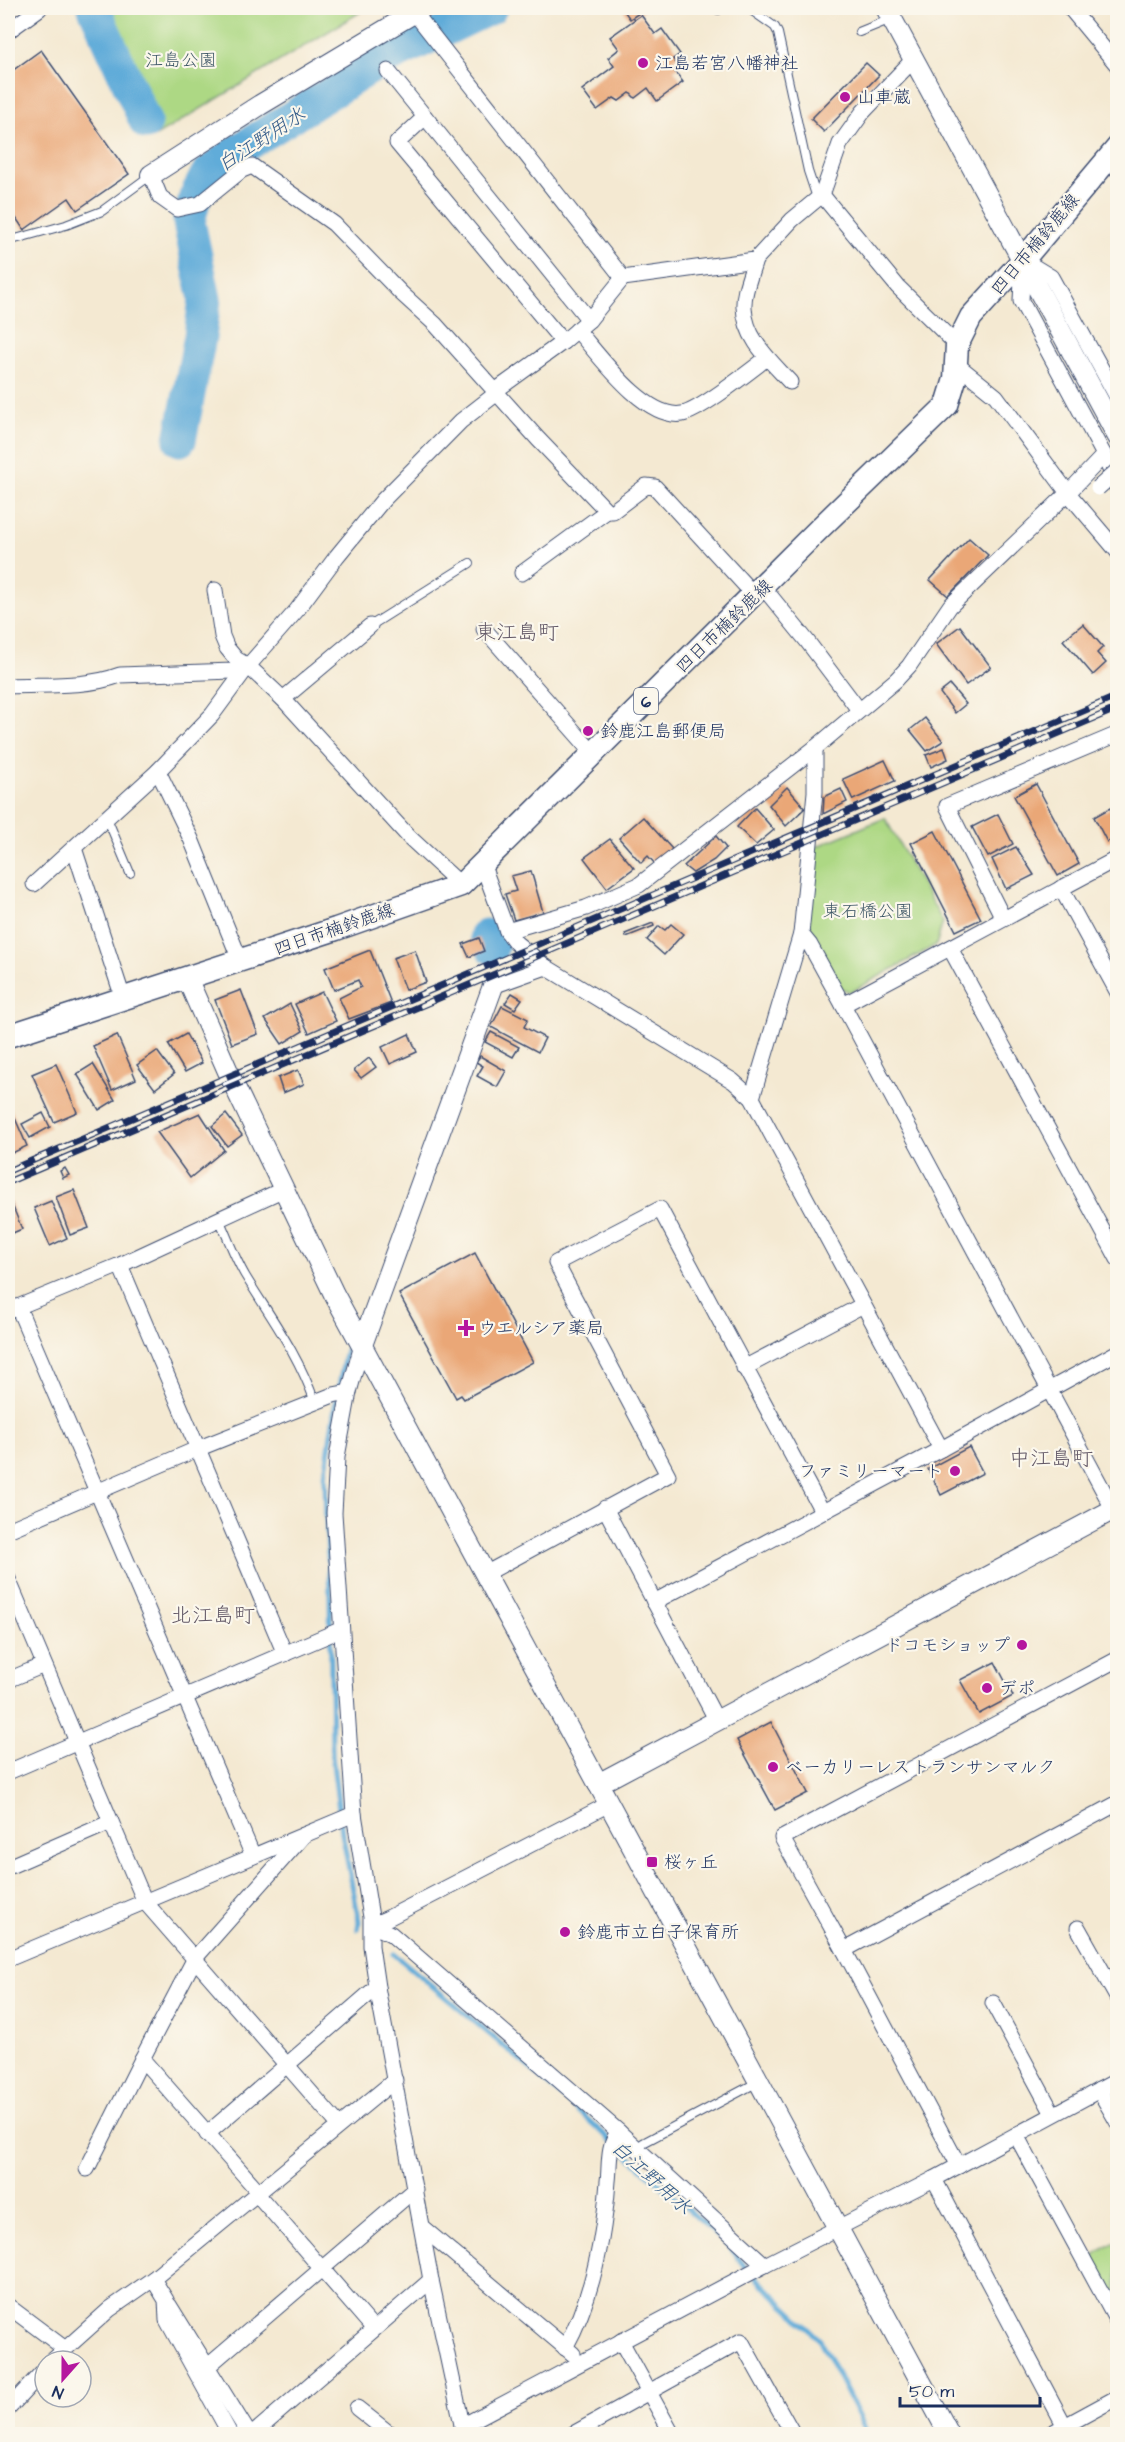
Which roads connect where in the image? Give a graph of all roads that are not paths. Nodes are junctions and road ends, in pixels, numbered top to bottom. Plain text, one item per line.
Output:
1 (40, 8) edge
2 (748, 8) edge
3 (1070, 8) edge
4 (418, 10) edge
5 (889, 13) edge
6 (8, 31) edge
7 (859, 32) dead end
8 (913, 60) junction
9 (1118, 66) edge
10 (388, 71) dead end
11 (425, 117) junction
12 (1118, 147) edge
13 (150, 175) junction
14 (819, 196) junction
15 (8, 242) edge
16 (755, 260) junction
17 (1023, 260) junction
18 (623, 278) junction
19 (583, 325) junction
20 (563, 342) junction
21 (956, 354) junction
22 (767, 357) junction
23 (790, 382) dead end
24 (496, 392) junction
25 (1118, 399) edge
26 (1118, 437) edge
27 (1104, 455) junction
28 (1118, 470) edge
29 (1098, 488) dead end
30 (1118, 489) edge
31 (1068, 493) junction
32 (607, 511) junction
33 (1118, 552) edge
34 (470, 563) dead end
35 (522, 573) dead end
36 (215, 590) dead end
37 (759, 592) junction
38 (370, 626) joint
39 (483, 629) dead end
40 (248, 666) junction
41 (8, 686) edge
42 (283, 699) junction
43 (859, 710) junction
44 (1118, 734) edge
45 (815, 748) junction
46 (593, 753) junction
47 (158, 771) junction
48 (107, 818) junction
49 (74, 848) junction
50 (1118, 858) edge
51 (483, 866) junction
52 (130, 873) dead end
53 (34, 884) dead end
54 (462, 885) junction
55 (1061, 888) junction
56 (1003, 918) junction
57 (507, 931) junction
58 (801, 934) junction
59 (950, 948) junction
60 (240, 960) junction
61 (546, 967) junction
62 (187, 978) junction
63 (493, 986) joint
64 (1118, 993) edge
65 (123, 998) junction
66 (843, 1005) junction
67 (8, 1036) edge
68 (752, 1098) junction
69 (284, 1189) junction
70 (219, 1219) junction
71 (1118, 1259) edge
72 (120, 1265) junction
73 (863, 1305) junction
74 (13, 1309) edge
75 (362, 1345) junction
76 (1118, 1352) edge
77 (744, 1368) junction
78 (1048, 1390) junction
79 (342, 1394) junction
80 (315, 1402) junction
81 (197, 1449) junction
82 (941, 1449) junction
83 (97, 1492) junction
84 (606, 1508) junction
85 (822, 1510) junction
86 (1116, 1512) edge
87 (8, 1530) edge
88 (486, 1574) junction
89 (9, 1585) edge
90 (654, 1602) junction
91 (340, 1630) junction
92 (285, 1654) junction
93 (1118, 1659) edge
94 (44, 1665) junction
95 (8, 1680) edge
96 (184, 1698) junction
97 (717, 1721) junction
98 (78, 1743) junction
99 (8, 1772) edge
100 (598, 1784) junction
101 (1118, 1803) edge
102 (609, 1804) junction
103 (345, 1817) junction
104 (111, 1822) junction
105 (304, 1835) junction
106 (253, 1856) junction
107 (8, 1867) edge
108 (145, 1902) junction
109 (372, 1925) junction
110 (1078, 1928) dead end
111 (844, 1950) junction
112 (195, 1958) junction
113 (8, 1959) edge
114 (377, 1987) junction
115 (1118, 2000) edge
116 (993, 2003) dead end
117 (142, 2059) junction
118 (288, 2065) junction
119 (395, 2080) junction
120 (1118, 2080) edge
121 (758, 2082) junction
122 (1099, 2090) junction
123 (1053, 2114) junction
124 (1118, 2124) edge
125 (339, 2125) junction
126 (207, 2134) junction
127 (1016, 2135) junction
128 (615, 2139) junction
129 (638, 2150) junction
130 (959, 2166) junction
131 (87, 2169) dead end
132 (934, 2179) junction
133 (415, 2189) junction
134 (258, 2193) junction
135 (423, 2228) junction
136 (838, 2230) junction
137 (322, 2270) junction
138 (756, 2270) junction
139 (153, 2279) junction
140 (432, 2280) junction
141 (166, 2300) junction
142 (8, 2306) edge
143 (1118, 2323) edge
144 (374, 2329) junction
145 (621, 2341) junction
146 (566, 2348) junction
147 (64, 2349) joint
148 (582, 2361) junction
149 (207, 2367) junction
150 (33, 2382) edge
151 (650, 2393) junction
152 (1118, 2397) edge
153 (357, 2408) dead end
154 (8, 2409) edge
155 (463, 2430) edge
156 (1067, 2431) edge
157 (230, 2434) edge
158 (251, 2434) edge
159 (390, 2434) edge
160 (573, 2434) edge
161 (672, 2434) edge
162 (793, 2434) edge
163 (949, 2434) edge
164 (1050, 2434) edge

1 - 6 street
2 - 14 lane
3 - 9 street
4 - 13 street
4 - 18 street
5 - 7 lane
5 - 8 street
8 - 14 street
8 - 17 street
10 - 11 street
11 - 19 street
11 - 20 street
12 - 17 main road, 四日市楠鈴鹿線 / 6
13 - 15 lane
13 - 24 street
14 - 16 street
14 - 21 street
16 - 18 street
16 - 22 street
17 - 21 main road, 四日市楠鈴鹿線 / 6
17 - 25 street
17 - 26 street
17 - 27 street
18 - 19 street
19 - 20 street
19 - 22 street
20 - 24 street
21 - 31 street
21 - 37 main road, 四日市楠鈴鹿線 / 6
22 - 23 street
24 - 32 street
24 - 40 street
27 - 30 street
27 - 31 street
28 - 29 street, bridge
31 - 33 street
31 - 43 street
32 - 35 street
32 - 37 street
34 - 38 lane
36 - 40 street
37 - 43 street
37 - 46 main road, 四日市楠鈴鹿線 / 6
38 - 42 street
39 - 46 street
40 - 41 street
40 - 42 street
40 - 47 street
42 - 54 street
43 - 45 street
44 - 56 street
45 - 57 street
45 - 58 street
46 - 51 main road, 四日市楠鈴鹿線 / 6
47 - 48 street
47 - 60 street
48 - 49 street
48 - 52 lane
49 - 53 street
49 - 65 street
50 - 55 street
51 - 54 main road, 四日市楠鈴鹿線 / 6
51 - 57 street
54 - 60 main road, 四日市楠鈴鹿線 / 6
55 - 56 street
55 - 64 street
56 - 59 street
57 - 61 street
58 - 66 street
58 - 68 street
59 - 66 street
59 - 71 street
60 - 62 main road, 四日市楠鈴鹿線 / 6
61 - 63 street
61 - 68 street
62 - 65 main road, 四日市楠鈴鹿線 / 6
62 - 69 street
63 - 75 street
65 - 67 main road, 四日市楠鈴鹿線 / 6
66 - 78 street
68 - 73 street
69 - 70 street
69 - 75 street
70 - 72 street
70 - 80 lane
72 - 74 street
72 - 81 street
73 - 77 street
73 - 82 street
74 - 83 street
75 - 79 street
75 - 88 street
76 - 78 street
77 - 84 street
77 - 85 street
78 - 82 street
78 - 86 street
79 - 80 street
79 - 91 street
80 - 81 street
81 - 83 street
81 - 92 street
82 - 85 street
83 - 87 street
83 - 96 street
84 - 88 street
84 - 90 street
85 - 90 street
86 - 97 street
88 - 100 street
89 - 94 street
90 - 97 street
91 - 92 street
91 - 103 street
92 - 96 street
93 - 111 street
94 - 95 street
94 - 98 street
96 - 98 street
96 - 106 street
97 - 100 street
98 - 99 street
98 - 104 street
100 - 102 street
101 - 111 street
102 - 109 street
102 - 121 street
103 - 105 street
103 - 109 street
104 - 107 street
104 - 108 street
105 - 106 street
105 - 112 street
106 - 108 street
108 - 112 street
108 - 113 street
109 - 114 street
109 - 128 street
110 - 115 street
111 - 130 street
112 - 117 street
112 - 118 street
114 - 118 street
114 - 119 street
116 - 123 street
117 - 126 street
117 - 131 street
118 - 125 street
118 - 126 street
119 - 125 street
119 - 133 street
120 - 122 street
121 - 129 lane
121 - 136 street
122 - 123 street
122 - 124 street
123 - 127 street
125 - 134 street
126 - 134 street
127 - 130 street
127 - 143 street
128 - 129 street
128 - 146 street
129 - 138 street
130 - 132 street
132 - 136 street
132 - 156 street
133 - 135 street
133 - 137 street
134 - 137 street
134 - 139 street
135 - 140 street
135 - 146 street
136 - 138 street
136 - 163 street
137 - 144 street
137 - 149 street
138 - 145 street
139 - 141 street
139 - 147 street
140 - 144 street
140 - 155 street
141 - 149 street
141 - 157 street
142 - 147 street
144 - 158 street
145 - 148 street
145 - 151 street
146 - 148 street
148 - 155 street
149 - 158 street
150 - 154 street
151 - 160 street
151 - 161 street
151 - 162 street
152 - 156 street
153 - 159 street
156 - 164 street

